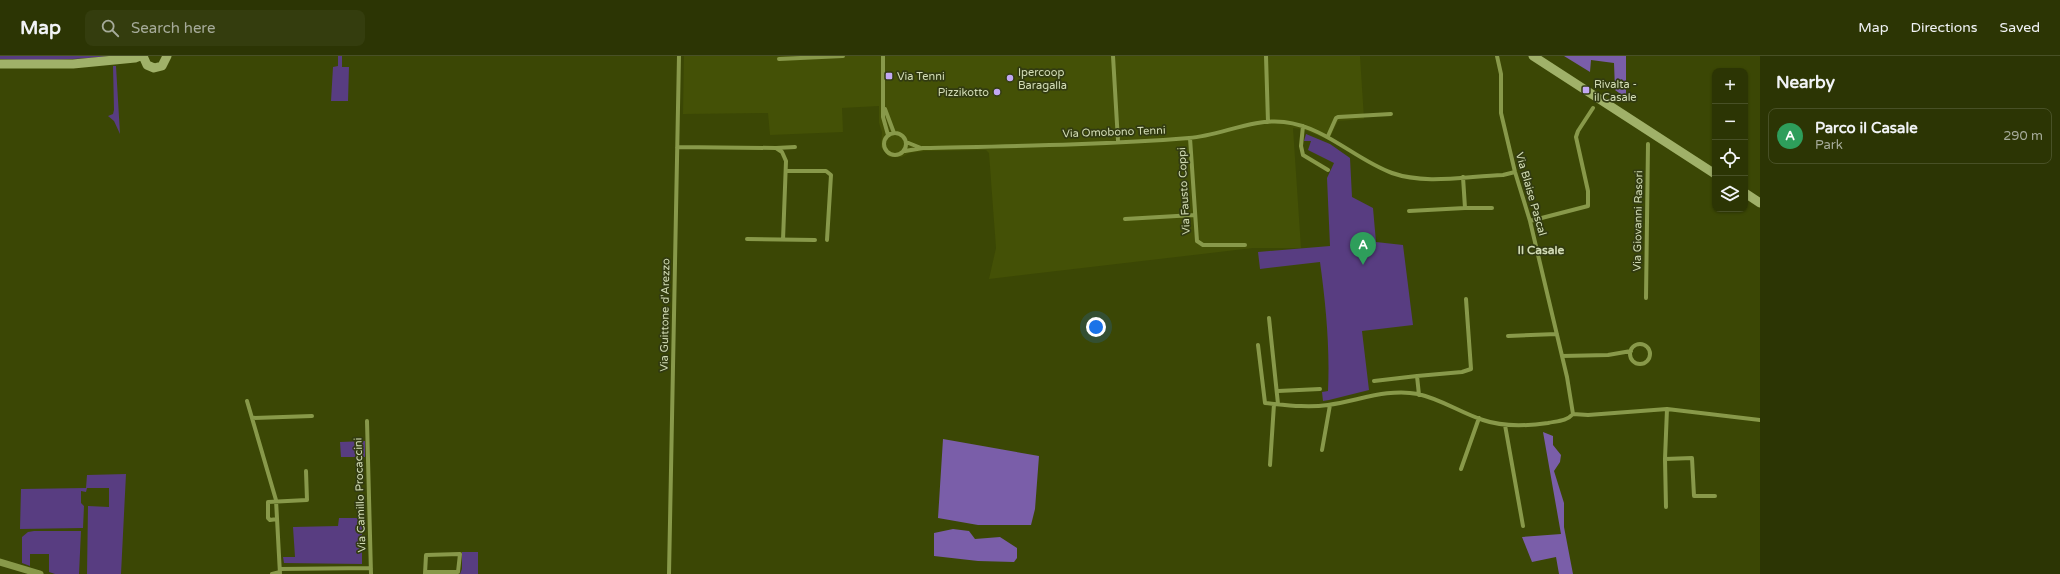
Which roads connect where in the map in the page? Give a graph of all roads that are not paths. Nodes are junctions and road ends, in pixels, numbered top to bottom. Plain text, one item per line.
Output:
1 (679, 56) edge
2 (843, 56) edge
3 (883, 56) edge
4 (1113, 56) edge
5 (1266, 56) edge
6 (1533, 56) edge
7 (169, 57) edge
8 (1498, 57) edge
9 (141, 58) edge
10 (779, 59) dead end
11 (0, 64) edge
12 (884, 105) junction
13 (1593, 108) dead end
14 (1391, 114) dead end
15 (1268, 122) junction
16 (1303, 126) junction
17 (894, 133) junction
18 (888, 135) junction
19 (1328, 136) junction
20 (1190, 138) junction
21 (1118, 141) junction
22 (906, 142) junction
23 (1648, 144) dead end
24 (677, 147) junction
25 (795, 147) dead end
26 (776, 148) junction
27 (923, 148) junction
28 (905, 151) junction
29 (1328, 170) dead end
30 (786, 171) junction
31 (1515, 172) junction
32 (1712, 172) edge
33 (1463, 177) junction
34 (1748, 195) edge
35 (1760, 203) edge
36 (1465, 208) junction
37 (1492, 208) dead end
38 (1409, 212) dead end
39 (1194, 215) junction
40 (1125, 219) dead end
41 (1530, 221) junction
42 (747, 239) dead end
43 (783, 240) junction
44 (815, 240) dead end
45 (827, 240) dead end
46 (1245, 245) dead end
47 (1646, 298) dead end
48 (1466, 299) dead end
49 (1269, 318) dead end
50 (1557, 334) junction
51 (1508, 336) dead end
52 (1258, 345) dead end
53 (1631, 351) junction
54 (1562, 356) junction
55 (1418, 376) junction
56 (1374, 381) dead end
57 (1320, 389) dead end
58 (1278, 391) junction
59 (1418, 395) junction
60 (247, 401) dead end
61 (1276, 404) junction
62 (1330, 405) junction
63 (1667, 409) junction
64 (1573, 414) junction
65 (312, 416) dead end
66 (252, 418) junction
67 (1479, 418) junction
68 (1760, 420) edge
69 (367, 422) dead end
70 (1505, 425) junction
71 (1322, 450) dead end
72 (1665, 459) junction
73 (1270, 465) dead end
74 (1461, 469) dead end
75 (306, 471) dead end
76 (1715, 496) dead end
77 (276, 500) junction
78 (1666, 507) dead end
79 (277, 519) junction
80 (1523, 526) dead end
81 (0, 562) edge
82 (371, 568) junction
83 (280, 572) edge
84 (425, 573) edge
85 (40, 574) edge
86 (272, 574) edge
87 (371, 574) edge
88 (670, 574) edge

1 - 24 street, Via Guittone d'Arezzo
2 - 10 street
3 - 12 street, Via Omobono Tenni
4 - 21 street
5 - 15 street
6 - 32 main road
7 - 9 main road
8 - 31 street, Via Blaise Pascal
9 - 11 main road
12 - 17 street, Via Omobono Tenni
12 - 18 street, Via Omobono Tenni
13 - 41 street
14 - 19 street
15 - 16 street, Via Omobono Tenni
15 - 20 street, Via Omobono Tenni
16 - 19 street, Via Omobono Tenni
16 - 29 street
17 - 18 street
17 - 22 street, Via Omobono Tenni
18 - 28 street, Via Omobono Tenni
19 - 33 street, Via Omobono Tenni
20 - 21 street, Via Omobono Tenni
20 - 39 street, Via Fausto Coppi
21 - 27 street, Via Omobono Tenni
22 - 27 street, Via Omobono Tenni
22 - 28 street
23 - 47 street, Via Giovanni Rasori
24 - 26 street
24 - 88 street, Via Guittone d'Arezzo
25 - 26 street
26 - 30 street
27 - 28 street, Via Omobono Tenni
30 - 43 street
30 - 45 street
31 - 33 street, Via Omobono Tenni
31 - 41 street, Via Blaise Pascal
33 - 36 street
34 - 35 main road
36 - 37 street
36 - 38 street
39 - 40 street
39 - 46 street, Via Fausto Coppi
41 - 50 street, Via Blaise Pascal
42 - 43 street
43 - 44 street
48 - 55 street
49 - 58 street
50 - 51 street
50 - 54 street, Via Blaise Pascal
52 - 61 street
53 - 53 street
53 - 54 street
54 - 64 street, Via Blaise Pascal
55 - 56 street
55 - 59 street
57 - 58 street
58 - 61 street
59 - 62 street
59 - 67 street
60 - 66 street
61 - 62 street
61 - 73 street
62 - 71 street
63 - 64 street
63 - 68 street
63 - 72 street
64 - 70 street
65 - 66 street
66 - 77 street
67 - 70 street
67 - 74 street
69 - 82 street, Via Camillo Procaccini
70 - 80 street
72 - 76 street
72 - 78 street
75 - 77 street
77 - 79 street
77 - 79 street
79 - 83 street
81 - 85 street
82 - 83 street, Via Camillo Procaccini
82 - 87 street, Via Camillo Procaccini
83 - 86 street, Via Camillo Procaccini
84 - 84 street

